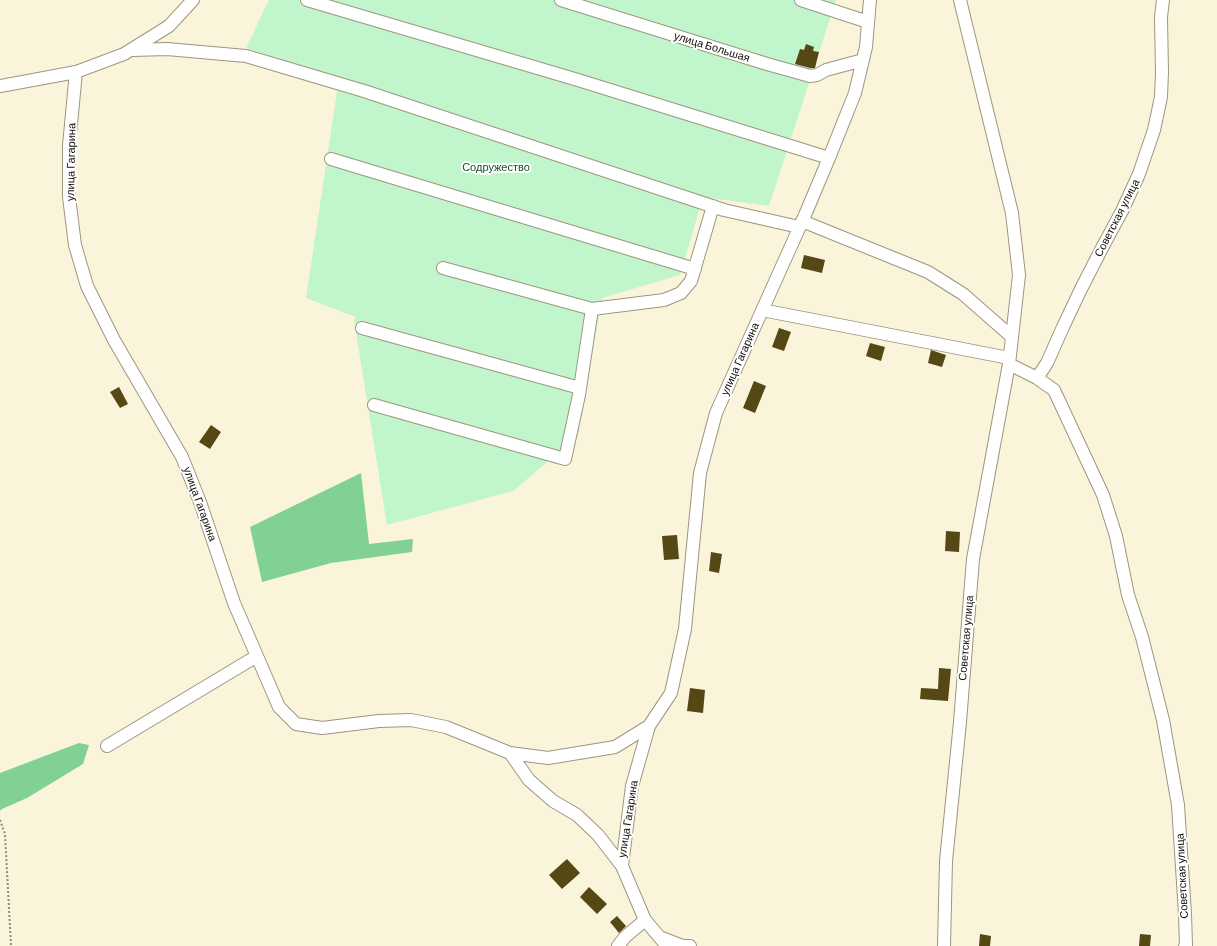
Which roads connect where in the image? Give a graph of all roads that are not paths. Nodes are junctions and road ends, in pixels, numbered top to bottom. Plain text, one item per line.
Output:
1 (193, 0) edge
2 (307, 0) edge
3 (561, 0) edge
4 (801, 0) edge
5 (870, 0) edge
6 (960, 0) edge
7 (1163, 0) edge
8 (868, 22) junction
9 (132, 50) junction
10 (863, 60) junction
11 (76, 72) junction
12 (0, 86) edge
13 (829, 158) junction
14 (331, 159) dead end
15 (713, 206) junction
16 (800, 224) junction
17 (443, 268) dead end
18 (695, 269) junction
19 (592, 309) junction
20 (762, 310) junction
21 (362, 328) dead end
22 (1012, 337) junction
23 (1009, 361) junction
24 (1037, 378) junction
25 (580, 388) junction
26 (374, 405) dead end
27 (257, 656) junction
28 (649, 726) junction
29 (108, 746) dead end
30 (510, 753) junction
31 (622, 866) junction
32 (645, 920) junction
33 (665, 942) edge
34 (618, 946) edge
35 (690, 946) edge
36 (944, 946) edge
37 (1185, 946) edge

1 - 9 street
2 - 13 street
3 - 10 street, улица Большая
4 - 8 street
5 - 8 street, улица Гагарина
6 - 22 street
7 - 24 street, Советская улица
8 - 10 street, улица Гагарина
9 - 11 street
9 - 15 street
10 - 13 street, улица Гагарина
11 - 12 street
11 - 27 street, улица Гагарина
13 - 16 street, улица Гагарина
14 - 18 street
15 - 16 street
15 - 18 street
16 - 20 street, улица Гагарина
16 - 22 street
17 - 19 street
18 - 19 street
19 - 25 street
20 - 23 street
20 - 28 street, улица Гагарина
21 - 25 street
22 - 23 street
23 - 24 street, Советская улица
23 - 36 street, Советская улица
24 - 37 street, Советская улица
25 - 26 street
27 - 29 street
27 - 30 street, улица Гагарина
28 - 30 street, улица Гагарина
28 - 31 street, улица Гагарина
30 - 31 street, улица Гагарина
31 - 32 street, улица Гагарина
32 - 33 street, улица Гагарина
32 - 34 street
33 - 35 street

